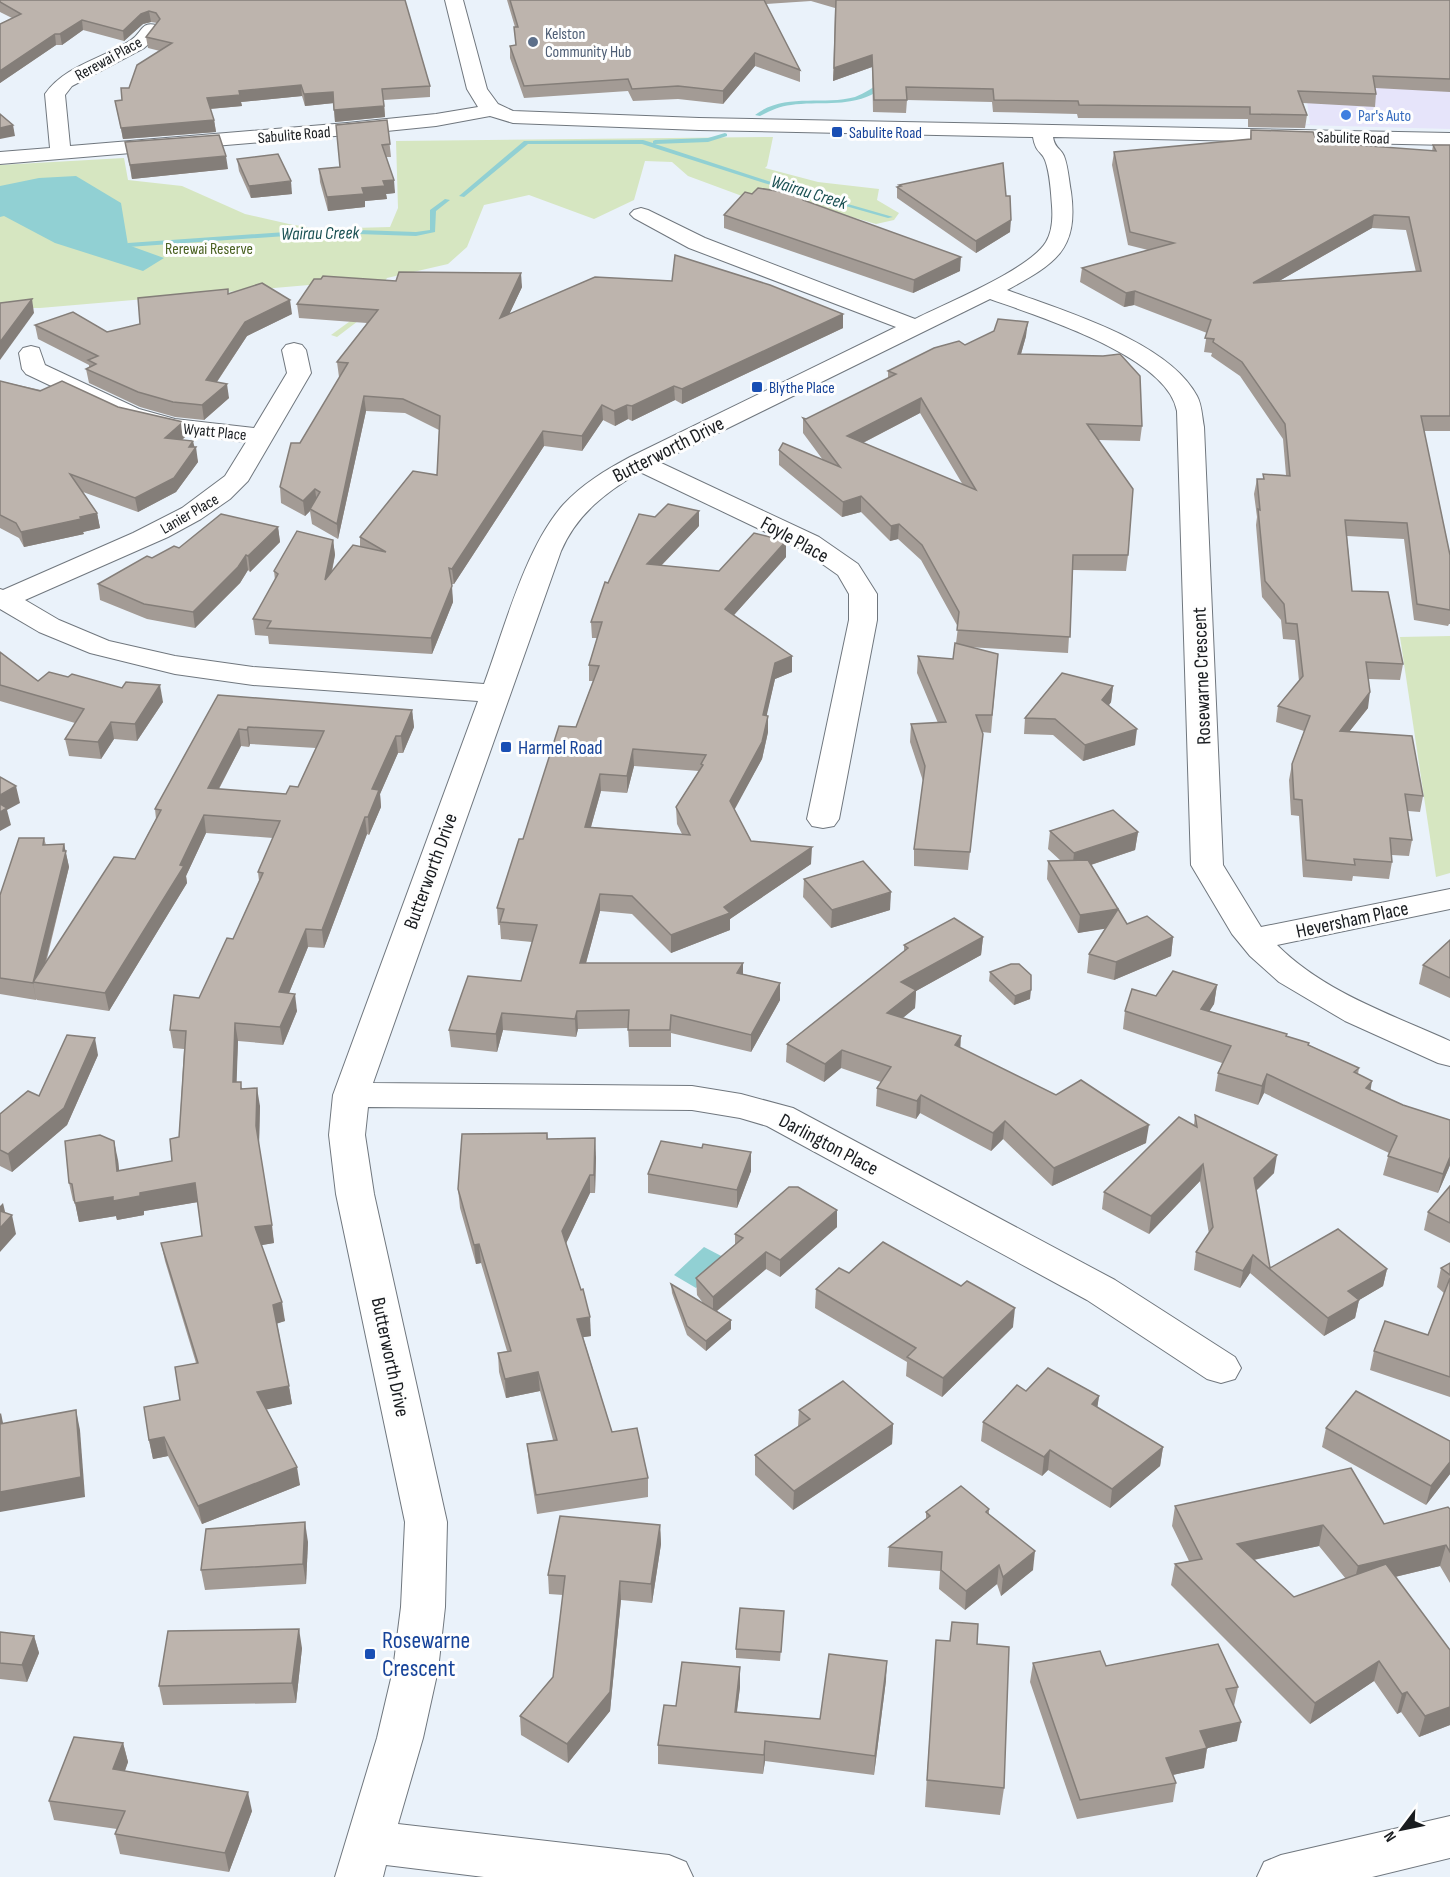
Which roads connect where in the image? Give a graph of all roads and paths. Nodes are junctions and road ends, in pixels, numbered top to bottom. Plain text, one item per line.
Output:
1 (454, 0) edge
2 (150, 29) edge
3 (492, 110) junction
4 (1052, 139) junction
5 (1450, 139) edge
6 (61, 154) junction
7 (0, 158) edge
8 (641, 214) dead end
9 (989, 291) junction
10 (916, 327) junction
11 (294, 350) dead end
12 (28, 367) dead end
13 (262, 436) junction
14 (639, 462) junction
15 (2, 598) edge
16 (495, 694) junction
17 (823, 819) dead end
18 (1450, 899) edge
19 (1254, 939) junction
20 (1450, 1055) edge
21 (351, 1095) junction
22 (1221, 1368) dead end
23 (1450, 1837) edge
24 (364, 1860) edge
25 (669, 1877) edge
26 (1281, 1877) edge

1 - 3 street
2 - 6 street, Rerewai Place
3 - 4 street, Sabulite Road
3 - 6 street, Sabulite Road
4 - 5 street, Sabulite Road
4 - 9 street, Butterworth Drive
6 - 7 street, Sabulite Road
8 - 10 street
9 - 10 street, Butterworth Drive
9 - 19 street, Rosewarne Crescent
10 - 14 street, Butterworth Drive
11 - 13 street, Lanier Place
12 - 13 street, Wyatt Place
13 - 15 street, Lanier Place
14 - 16 street, Butterworth Drive
14 - 17 street, Foyle Place
15 - 16 street
16 - 21 street, Butterworth Drive
18 - 19 street, Heversham Place
19 - 20 street, Rosewarne Crescent
21 - 22 street, Darlington Place
21 - 24 street, Butterworth Drive
23 - 26 street
24 - 25 street

